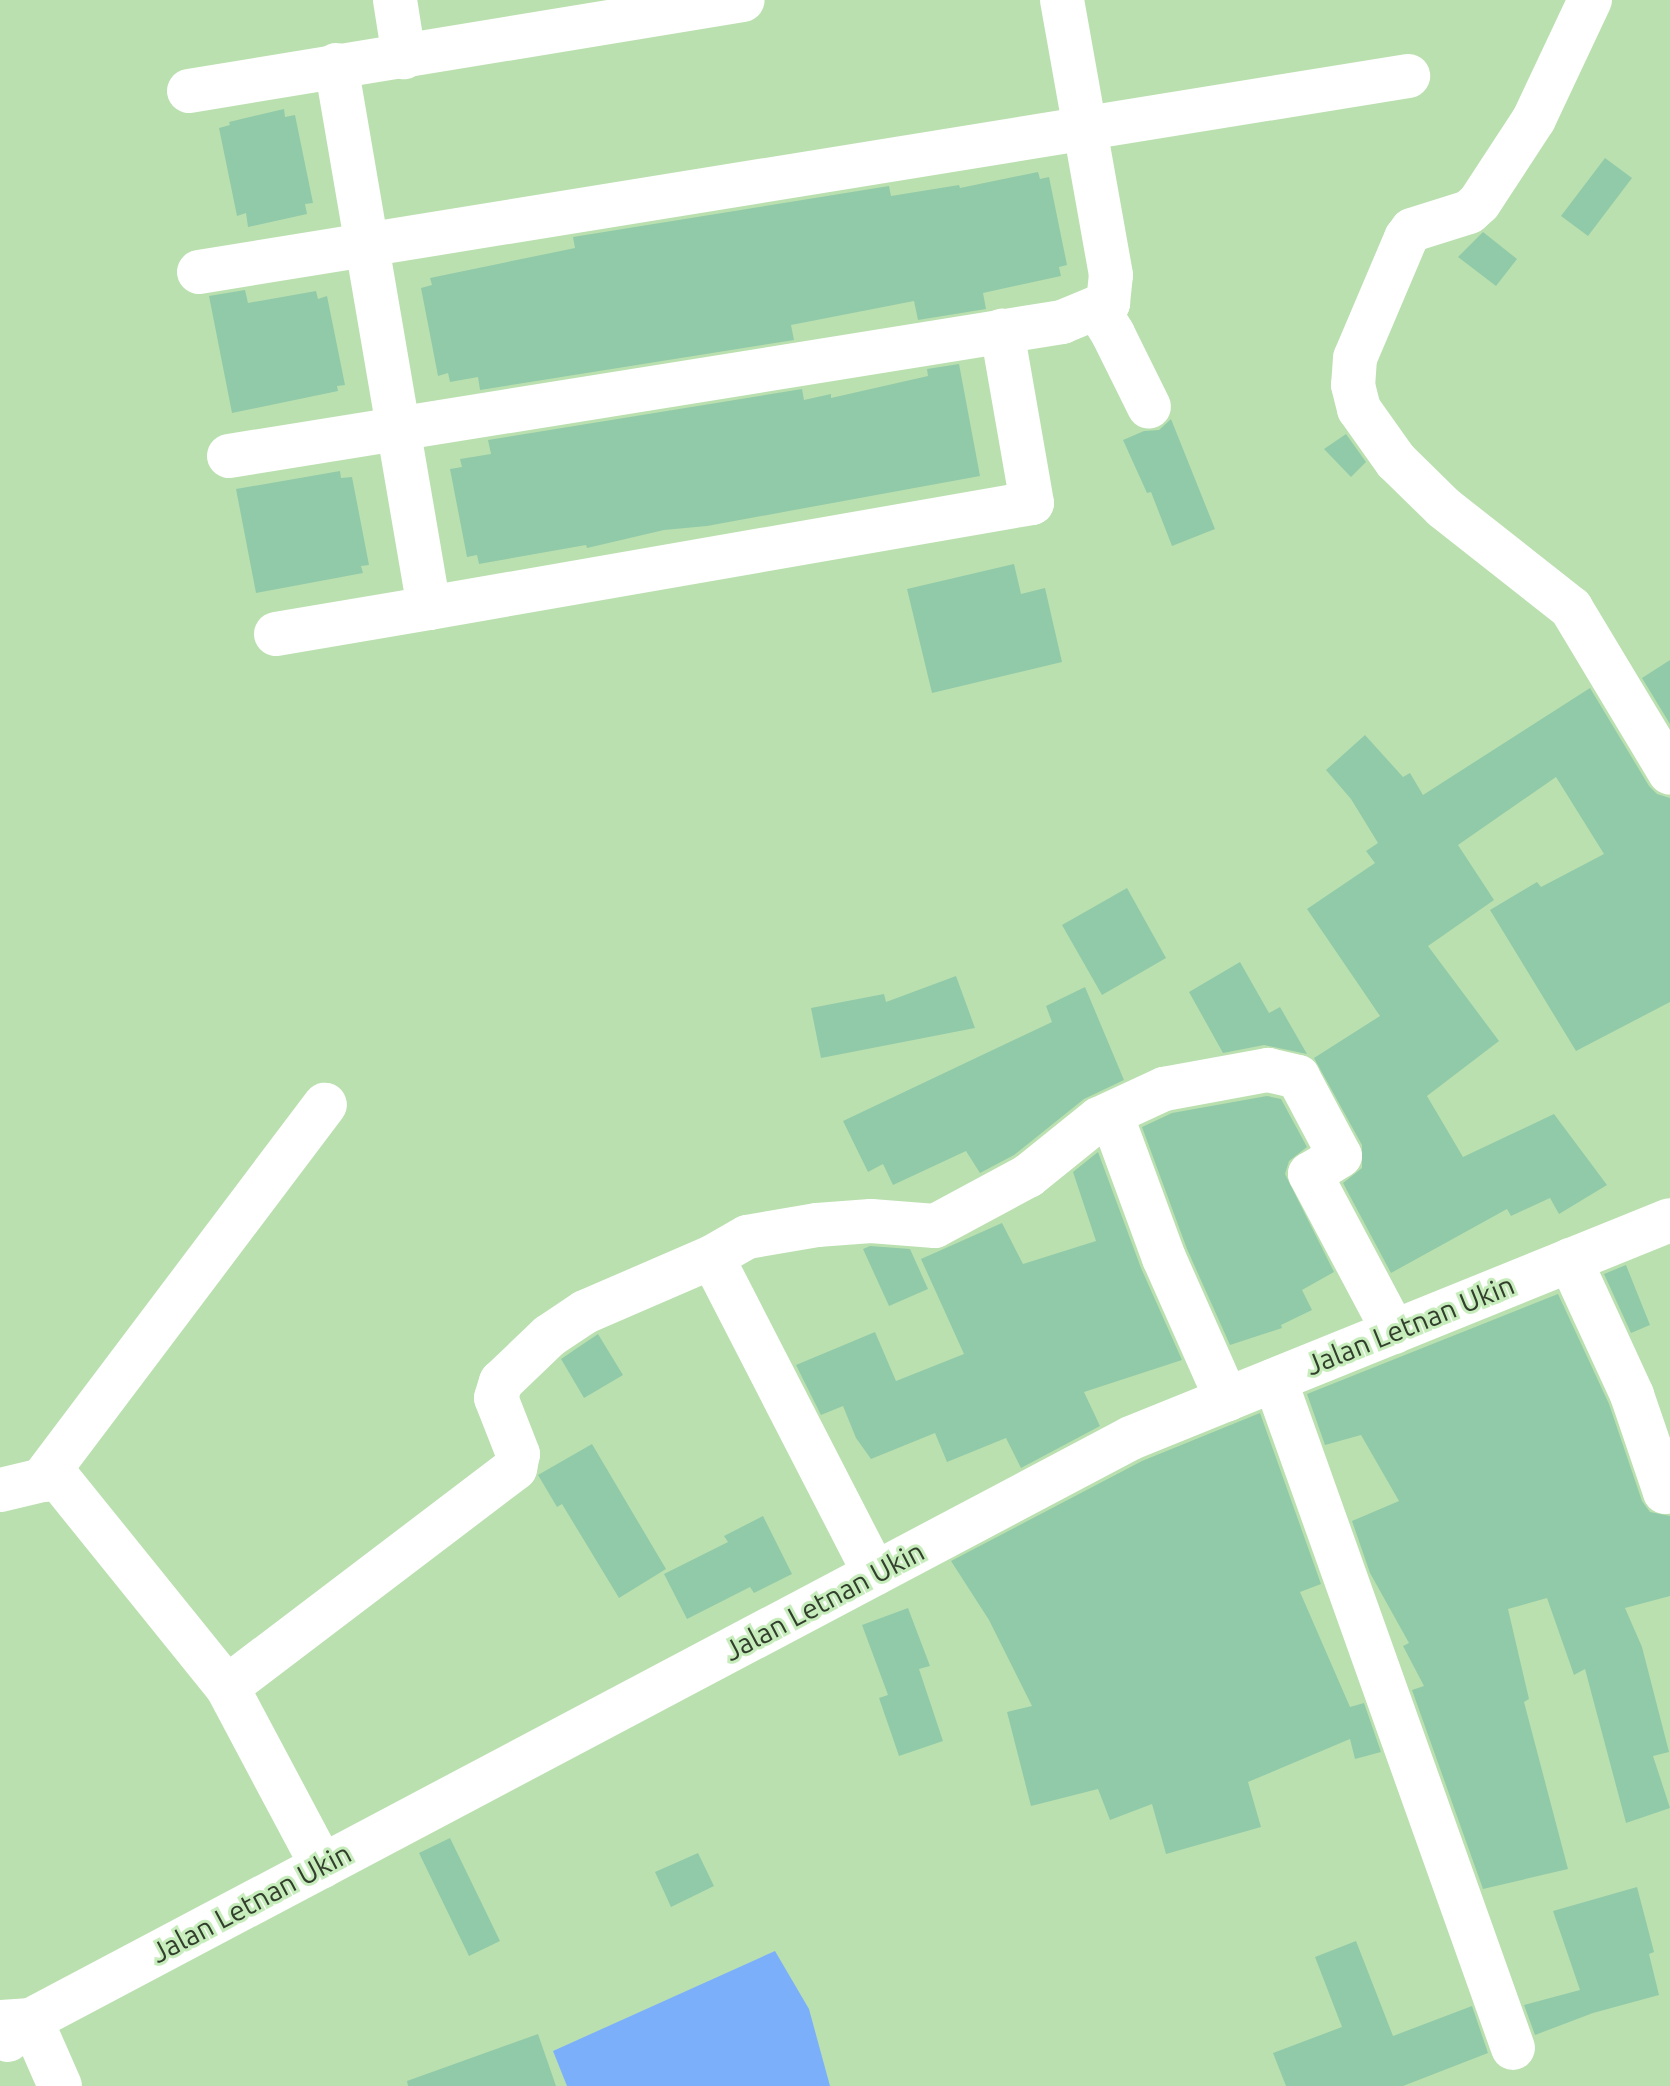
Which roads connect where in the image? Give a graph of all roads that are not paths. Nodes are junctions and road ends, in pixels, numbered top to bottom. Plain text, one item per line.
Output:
1 (395, 0) edge
2 (743, 0) edge
3 (1062, 0) edge
4 (1590, 0) edge
5 (586, 12) edge
6 (404, 57) junction
7 (336, 65) junction
8 (1408, 76) dead end
9 (189, 91) dead end
10 (1085, 128) junction
11 (367, 243) junction
12 (199, 272) dead end
13 (1108, 303) junction
14 (1002, 331) junction
15 (1149, 407) dead end
16 (398, 427) junction
17 (229, 456) dead end
18 (429, 608) junction
19 (276, 634) dead end
20 (1670, 773) edge
21 (325, 1105) dead end
22 (1111, 1114) junction
23 (1670, 1220) edge
24 (712, 1257) junction
25 (1570, 1260) junction
26 (1394, 1332) junction
27 (1275, 1380) junction
28 (1227, 1400) junction
29 (42, 1480) junction
30 (0, 1490) edge
31 (1670, 1490) edge
32 (875, 1574) junction
33 (227, 1687) junction
34 (322, 1866) junction
35 (10, 2030) edge
36 (1513, 2048) dead end
37 (60, 2086) edge

1 - 6 street
2 - 5 street
3 - 10 street
4 - 20 street
5 - 6 street
6 - 7 street
7 - 9 street
7 - 11 street
8 - 10 street
10 - 11 street
10 - 13 street
11 - 12 street
11 - 16 street
13 - 14 street
13 - 15 street
14 - 16 street
14 - 18 street
16 - 17 street
16 - 18 street
18 - 19 street
21 - 29 street
22 - 24 street
22 - 26 street
22 - 28 street
23 - 25 street, Jalan Letnan Ukin
24 - 32 street
24 - 33 street
25 - 26 street, Jalan Letnan Ukin
25 - 31 street
26 - 27 street, Jalan Letnan Ukin
27 - 28 street, Jalan Letnan Ukin
27 - 36 street
28 - 32 street, Jalan Letnan Ukin
29 - 30 street
29 - 33 street
32 - 34 street, Jalan Letnan Ukin
33 - 34 street
34 - 35 street, Jalan Letnan Ukin
35 - 37 street

